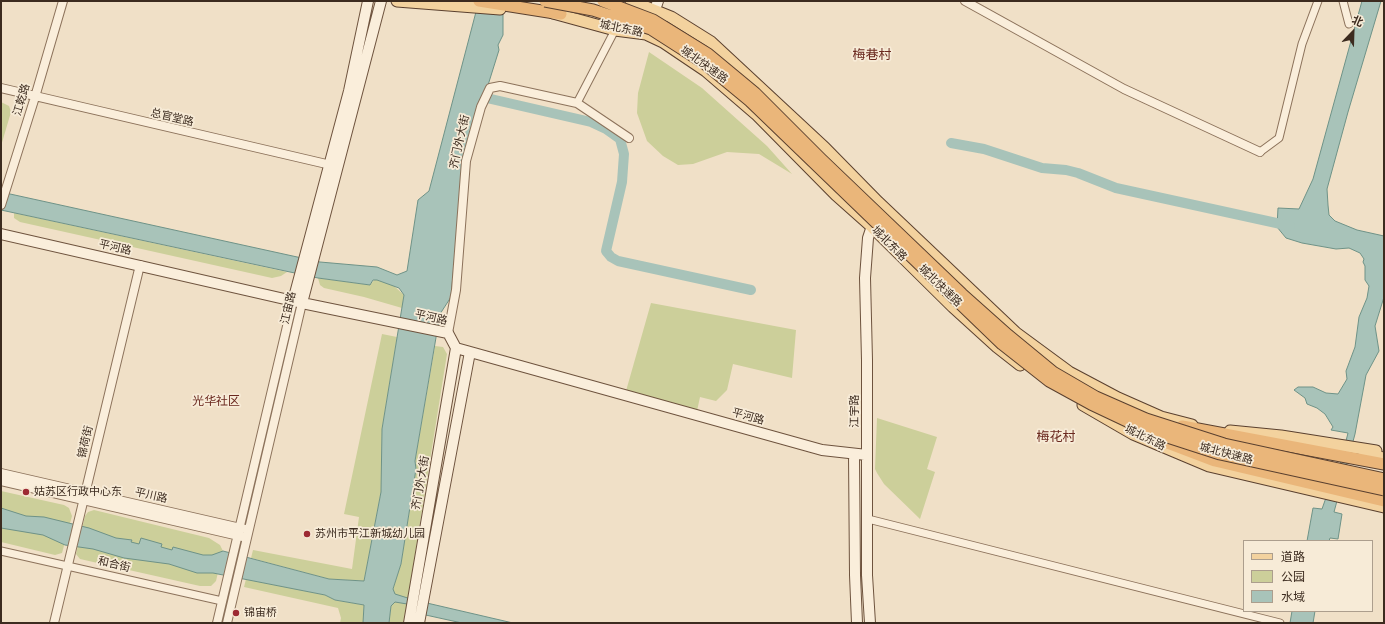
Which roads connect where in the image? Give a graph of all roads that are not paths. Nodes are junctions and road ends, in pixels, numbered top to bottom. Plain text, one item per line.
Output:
1 (63, 1) edge
2 (368, 1) edge
3 (381, 1) edge
4 (397, 1) edge
5 (545, 1) edge
6 (603, 1) edge
7 (632, 1) edge
8 (965, 1) edge
9 (1318, 1) edge
10 (1343, 1) edge
11 (474, 4) edge
12 (656, 6) edge
13 (561, 14) junction
14 (1349, 24) dead end
15 (615, 30) junction
16 (646, 34) junction
17 (1, 88) edge
18 (35, 97) junction
19 (577, 103) junction
20 (629, 138) dead end
21 (1260, 152) joint
22 (334, 166) junction
23 (878, 202) junction
24 (1, 205) edge
25 (872, 227) junction
26 (1, 234) edge
27 (140, 266) junction
28 (297, 302) junction
29 (444, 332) junction
30 (456, 348) junction
31 (470, 352) junction
32 (1093, 400) junction
33 (1203, 428) junction
34 (1384, 452) edge
35 (854, 455) junction
36 (867, 455) junction
37 (1384, 458) edge
38 (1384, 464) edge
39 (1209, 466) junction
40 (1, 473) edge
41 (1384, 479) edge
42 (1, 481) edge
43 (1384, 490) edge
44 (85, 496) junction
45 (1384, 501) edge
46 (1384, 507) edge
47 (1384, 513) edge
48 (868, 519) junction
49 (239, 532) junction
50 (249, 534) junction
51 (1, 551) edge
52 (68, 566) junction
53 (222, 601) junction
54 (414, 622) edge
55 (54, 623) edge
56 (217, 623) edge
57 (227, 623) edge
58 (857, 623) edge
59 (870, 623) edge
60 (1280, 623) edge

1 - 18 street, 江乾路
2 - 22 main road, 江宙路
3 - 22 main road, 江宙路
4 - 11 main road, 城北东路
5 - 32 highway, 城北快速路, bridge
6 - 32 highway, 城北快速路, bridge
7 - 12 main road, 城北东路
8 - 21 street
9 - 21 street
10 - 14 street
11 - 13 highway
11 - 13 main road, 城北东路
12 - 16 main road
12 - 23 main road, 城北东路
13 - 15 main road, 城北东路
15 - 16 main road, 城北东路
15 - 19 street
16 - 25 main road, 城北东路
17 - 18 street, 总官堂路
18 - 22 street, 总官堂路
18 - 24 street, 江乾路
19 - 20 street
19 - 29 street, 齐门外大街
22 - 28 main road, 江宙路
23 - 25 main road, 江宇路
23 - 33 main road, 城北东路
25 - 36 main road, 江宇路
25 - 39 main road, 城北东路
26 - 27 main road, 平河路
27 - 28 main road, 平河路
27 - 44 street, 锦荷街
28 - 29 main road, 平河路
28 - 49 street, 江宙路
28 - 50 street, 江宙路
29 - 30 main road, 平河路
30 - 31 main road, 平河路
30 - 54 main road, 齐门外大街
31 - 35 main road, 平河路
31 - 54 main road, 齐门外大街
32 - 38 highway, bridge
32 - 41 highway, 城北快速路, bridge
32 - 43 highway, 城北快速路, bridge
32 - 45 highway, bridge
33 - 34 main road
33 - 37 main road, 城北东路
35 - 36 main road, 平河路
35 - 58 main road
36 - 48 main road, 江宇路
39 - 46 main road, 城北东路
39 - 47 main road
40 - 44 street, 平川路
42 - 44 street, 平川路
44 - 49 street, 平川路
44 - 52 street, 锦荷街
48 - 59 main road, 江宇路
48 - 60 street
49 - 50 street, 平川路
49 - 53 street, 江宙路
50 - 57 street, 江宙路
51 - 52 street, 和合街
52 - 53 street, 和合街
52 - 55 street, 锦荷街
53 - 56 street, 江宙路

